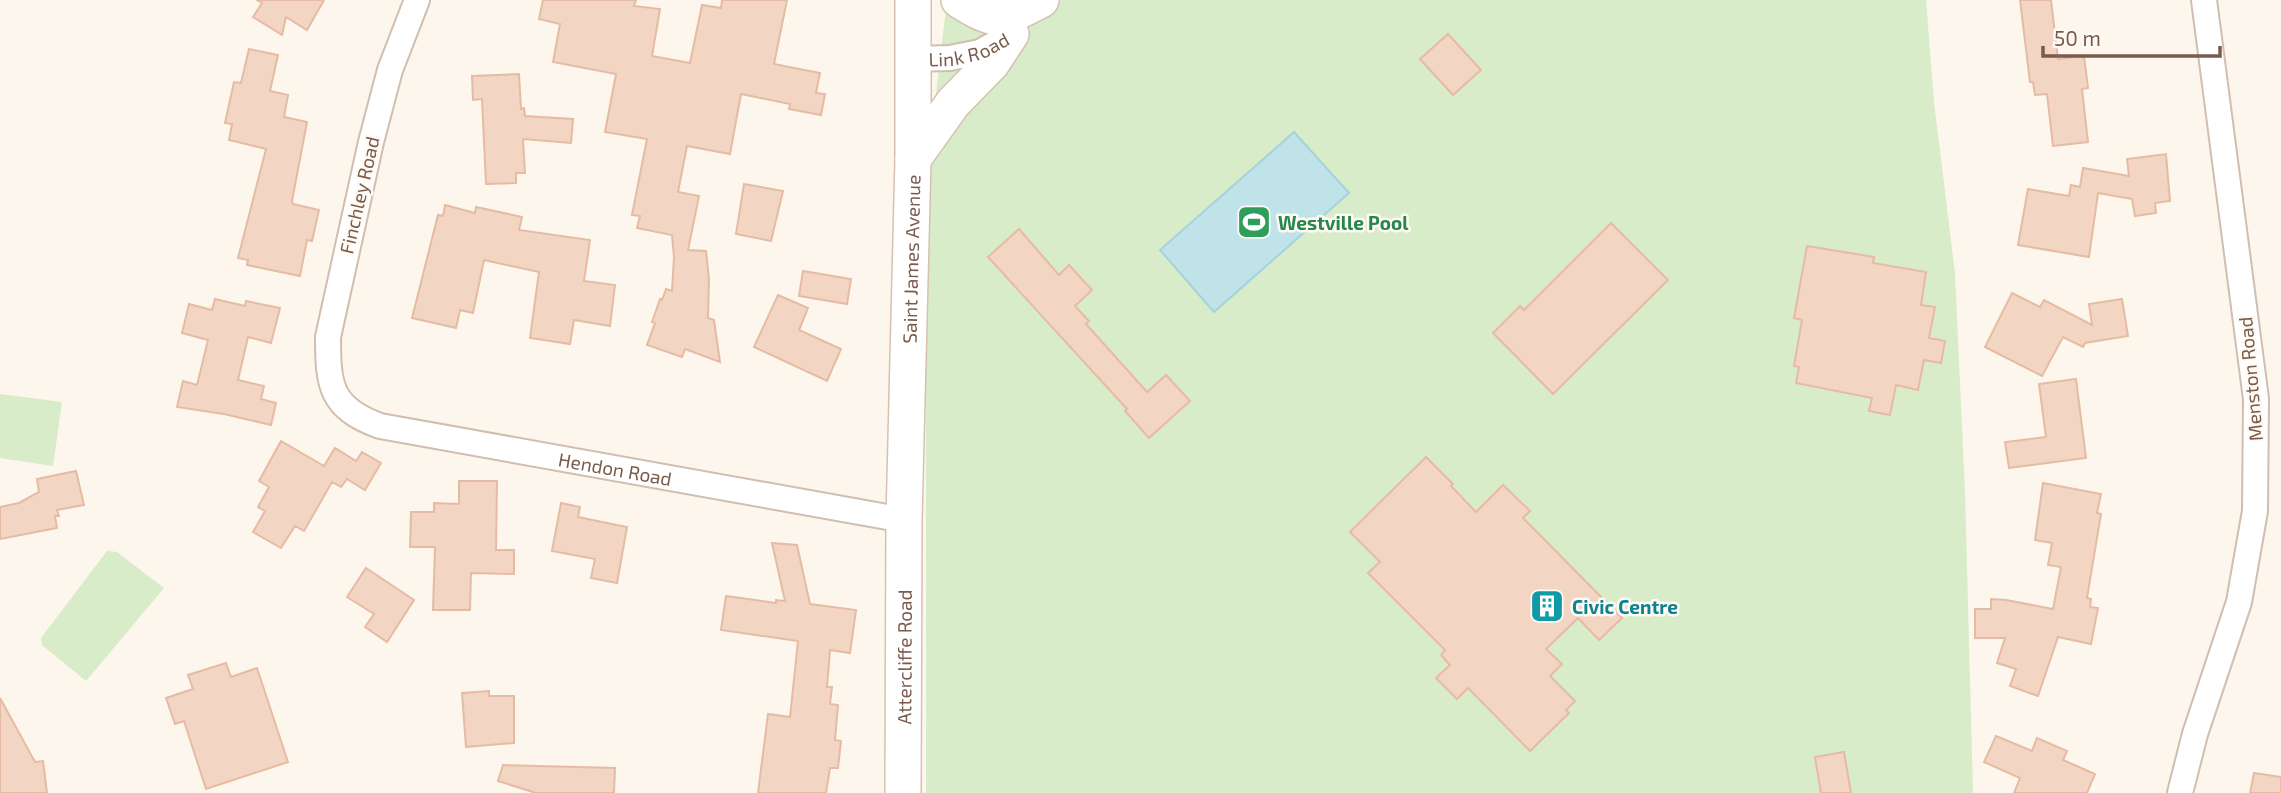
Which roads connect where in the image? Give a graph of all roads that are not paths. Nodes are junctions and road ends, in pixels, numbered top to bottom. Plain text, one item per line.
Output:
1 (417, 0) edge
2 (913, 0) edge
3 (959, 0) edge
4 (1041, 0) edge
5 (1050, 0) edge
6 (2204, 0) edge
7 (1011, 34) junction
8 (914, 59) junction
9 (913, 159) junction
10 (336, 395) joint
11 (904, 520) junction
12 (903, 793) edge
13 (2180, 793) edge

1 - 10 street, Finchley Road
2 - 8 main road, Saint James Avenue
3 - 4 main road
5 - 7 street, Link Road
6 - 13 street, Menston Road
7 - 8 street, Link Road
7 - 9 main road
8 - 9 main road, Saint James Avenue
9 - 11 main road, Saint James Avenue
10 - 11 street, Hendon Road
11 - 12 main road, Attercliffe Road

